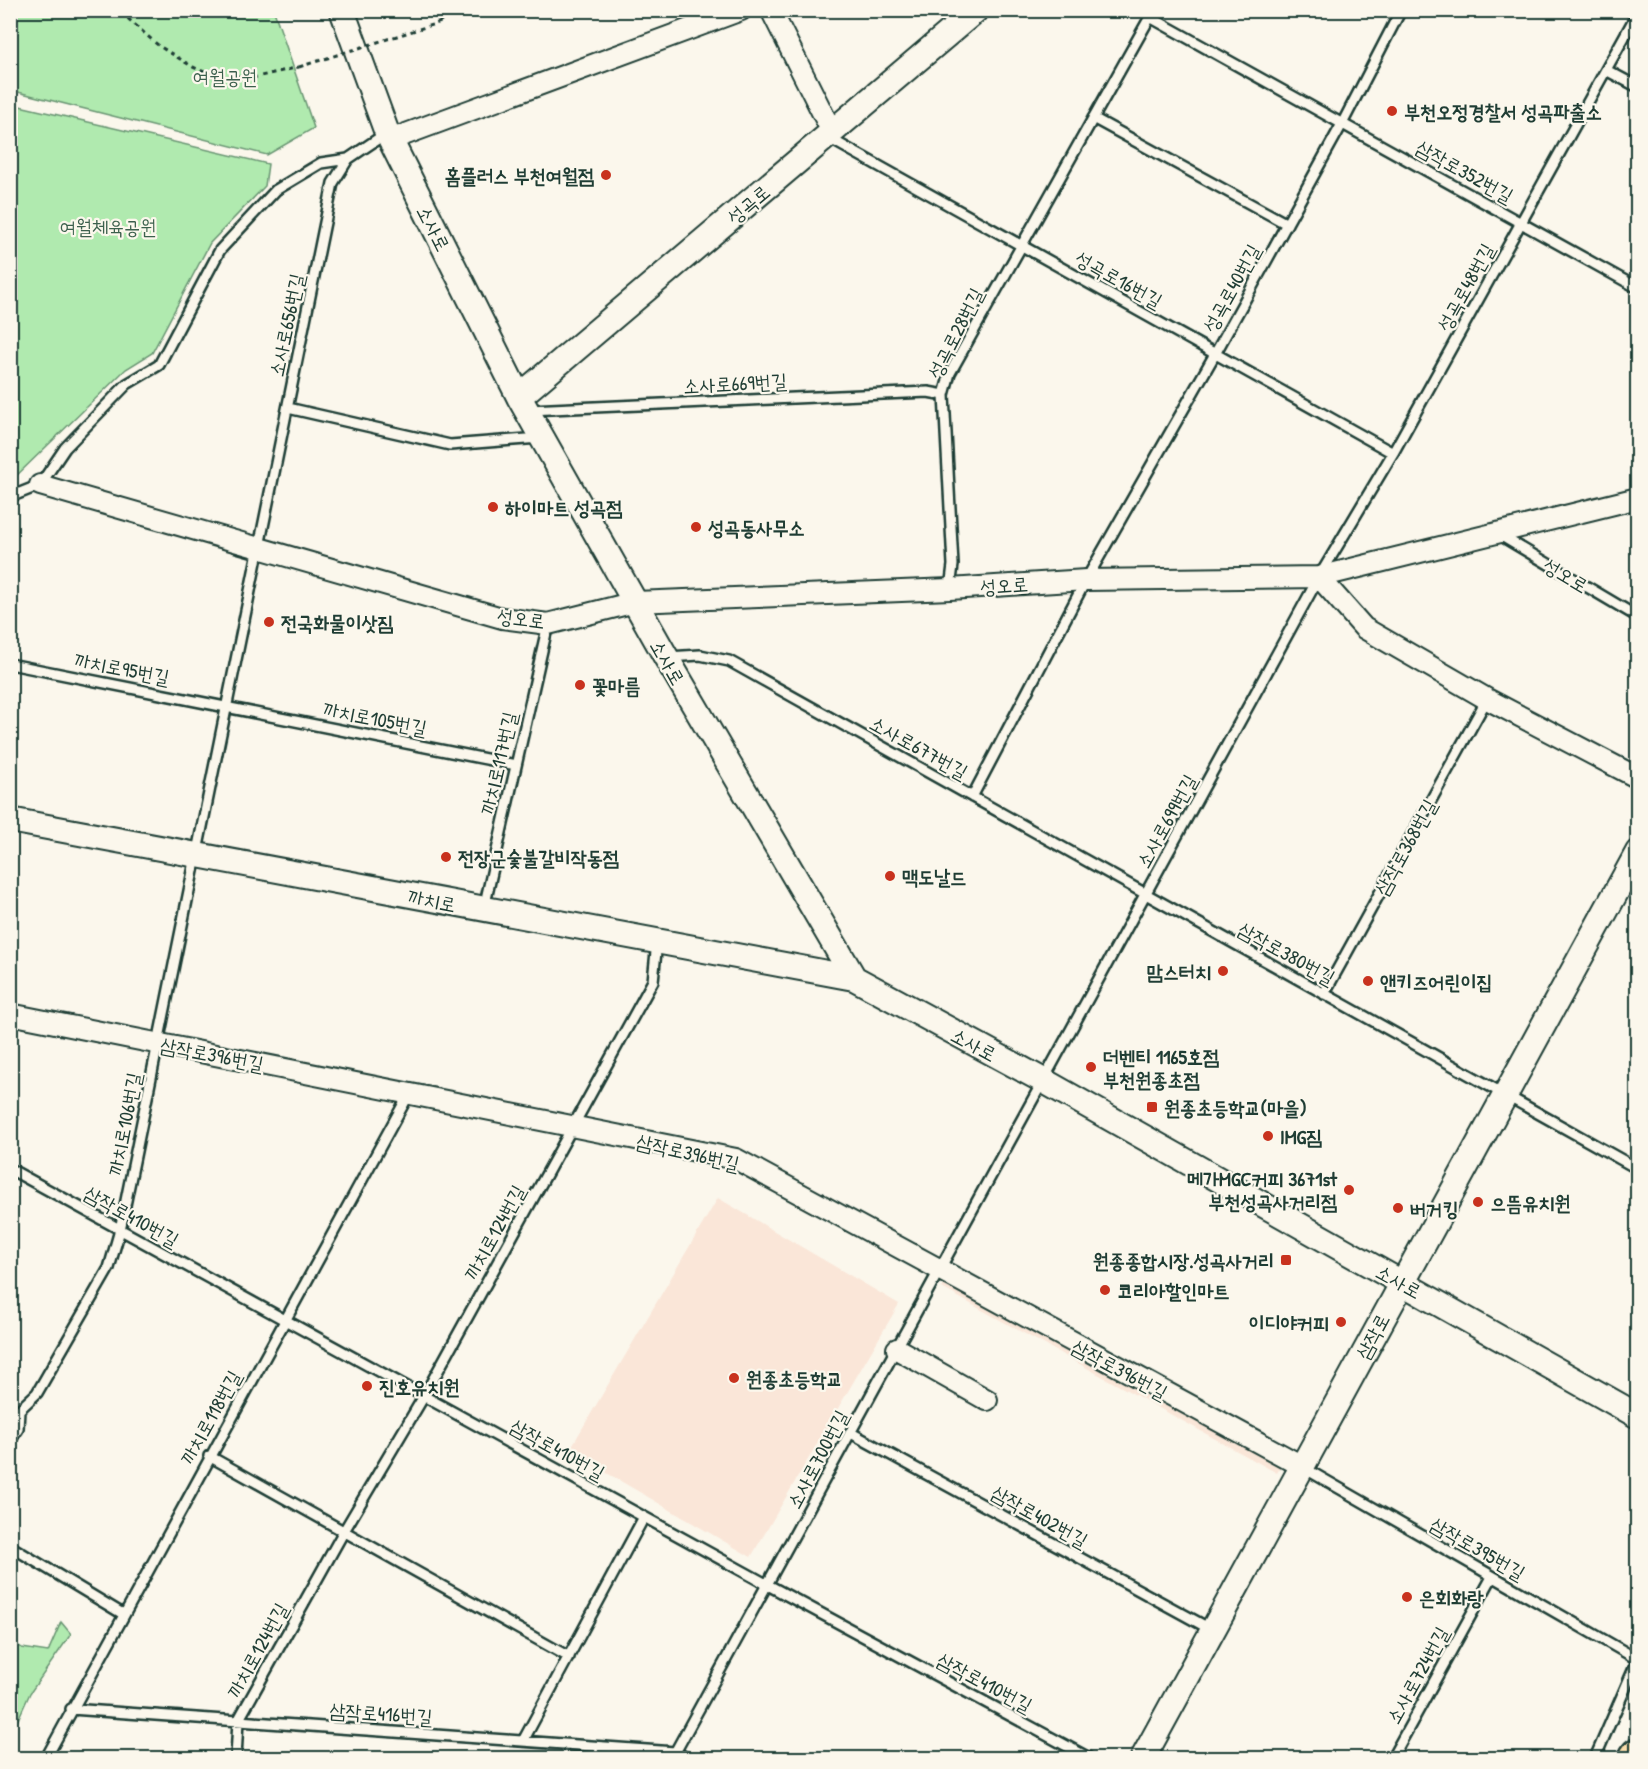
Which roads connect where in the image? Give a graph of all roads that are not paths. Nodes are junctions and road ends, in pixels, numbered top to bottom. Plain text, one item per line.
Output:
1 (342, 10) edge
2 (741, 10) edge
3 (771, 10) edge
4 (976, 10) edge
5 (1401, 10) edge
6 (1638, 12) edge
7 (1149, 14) edge
8 (1606, 70) junction
9 (1638, 87) edge
10 (1093, 118) junction
11 (1342, 123) junction
12 (830, 134) junction
13 (388, 137) junction
14 (348, 159) junction
15 (1521, 223) junction
16 (1287, 224) junction
17 (1022, 246) junction
18 (1638, 288) edge
19 (1215, 354) junction
20 (944, 395) junction
21 (523, 404) junction
22 (288, 408) junction
23 (542, 438) junction
24 (1393, 453) junction
25 (40, 485) junction
26 (10, 497) edge
27 (1638, 498) edge
28 (1495, 533) junction
29 (259, 548) junction
30 (1319, 577) junction
31 (1086, 580) junction
32 (950, 589) junction
33 (635, 602) junction
34 (1638, 617) edge
35 (548, 624) junction
36 (666, 657) junction
37 (10, 664) edge
38 (1487, 699) junction
39 (227, 707) junction
40 (516, 765) junction
41 (1638, 778) edge
42 (972, 797) junction
43 (10, 820) edge
44 (1638, 852) edge
45 (196, 855) junction
46 (1146, 896) junction
47 (484, 910) junction
48 (657, 942) junction
49 (854, 978) junction
50 (1324, 994) junction
51 (10, 1014) edge
52 (158, 1043) junction
53 (1044, 1082) junction
54 (408, 1094) junction
55 (1504, 1095) junction
56 (573, 1127) junction
57 (10, 1169) edge
58 (1638, 1169) edge
59 (120, 1230) junction
60 (940, 1271) junction
61 (1401, 1282) junction
62 (284, 1319) junction
63 (897, 1349) junction
64 (424, 1396) junction
65 (987, 1400) dead end
66 (15, 1412) edge
67 (1638, 1416) edge
68 (851, 1433) junction
69 (10, 1441) edge
70 (209, 1456) junction
71 (1302, 1466) junction
72 (644, 1517) junction
73 (344, 1532) junction
74 (10, 1546) edge
75 (1492, 1577) junction
76 (768, 1585) junction
77 (123, 1614) junction
78 (1212, 1630) junction
79 (569, 1657) junction
80 (1637, 1659) edge
81 (71, 1709) junction
82 (238, 1721) junction
83 (523, 1742) junction
84 (674, 1755) edge
85 (46, 1758) edge
86 (236, 1758) edge
87 (687, 1758) edge
88 (1089, 1758) edge
89 (1143, 1758) edge
90 (1392, 1758) edge
91 (1595, 1758) edge

1 - 13 street, 소사로
2 - 13 street
3 - 12 street
4 - 12 street, 성곡로
5 - 11 lane, 성곡로40번길
6 - 8 lane, 성곡로48번길
7 - 10 lane, 성곡로28번길
7 - 11 lane, 삼작로352번길
8 - 9 lane
8 - 15 lane, 성곡로48번길
10 - 16 lane
10 - 17 lane, 성곡로28번길
11 - 15 lane, 삼작로352번길
11 - 16 lane, 성곡로40번길
12 - 17 lane, 성곡로16번길
12 - 21 street, 성곡로
13 - 14 lane, 소사로656번길
13 - 21 street, 소사로
14 - 22 lane, 소사로656번길
14 - 25 lane
15 - 18 lane, 삼작로352번길
15 - 24 lane, 성곡로48번길
16 - 19 lane, 성곡로40번길
17 - 19 lane, 성곡로16번길
17 - 20 lane, 성곡로28번길
19 - 24 lane, 성곡로16번길
19 - 31 lane, 성곡로40번길
20 - 21 lane, 소사로669번길
20 - 32 lane, 성곡로28번길
21 - 23 street, 소사로
22 - 23 lane
22 - 29 lane, 소사로656번길
23 - 33 street, 소사로
24 - 30 lane, 성곡로48번길
25 - 26 lane
25 - 29 street, 성오로
27 - 28 street, 성오로
28 - 30 street, 성오로
28 - 34 lane, 성오로
29 - 35 street, 성오로
29 - 39 lane
30 - 31 street, 성오로
30 - 38 street
30 - 46 lane, 소사로699번길
31 - 32 street, 성오로
31 - 42 lane
32 - 33 street, 성오로
33 - 35 street, 성오로
33 - 36 street, 소사로
35 - 40 lane, 까치로117번길
36 - 42 lane, 소사로677번길
36 - 49 street, 소사로
37 - 39 lane, 까치로95번길
38 - 41 street
38 - 50 lane, 삼작로368번길
39 - 40 lane, 까치로105번길
39 - 45 lane
40 - 47 lane, 까치로117번길
42 - 46 lane, 소사로677번길
43 - 45 street, 까치로
44 - 55 street, 삼작로
45 - 47 street, 까치로
45 - 52 lane, 까치로106번길
46 - 50 lane, 삼작로380번길
46 - 53 lane, 소사로699번길
47 - 48 street, 까치로
48 - 49 street, 까치로
48 - 56 lane, 까치로124번길
49 - 53 street, 소사로
50 - 55 lane, 삼작로380번길
51 - 52 street, 삼작로396번길
52 - 54 street, 삼작로396번길
52 - 59 lane, 까치로106번길
53 - 60 lane, 소사로700번길
53 - 61 street, 소사로
54 - 56 street, 삼작로396번길
54 - 62 lane, 까치로118번길
55 - 58 lane, 삼작로380번길
55 - 61 street, 삼작로
56 - 60 street, 삼작로396번길
56 - 64 lane, 까치로124번길
57 - 59 lane, 삼작로410번길
59 - 62 lane, 삼작로410번길
59 - 66 lane, 까치로106번길
60 - 63 lane, 소사로700번길
60 - 71 street, 삼작로396번길
61 - 67 street, 소사로
61 - 71 street, 삼작로
62 - 64 lane, 삼작로410번길
62 - 70 lane, 까치로118번길
63 - 65 street
63 - 68 lane, 소사로700번길
64 - 72 lane, 삼작로410번길
64 - 73 lane, 까치로124번길
66 - 69 lane, 까치로106번길
68 - 76 lane, 소사로700번길
68 - 78 lane, 삼작로402번길
70 - 73 lane
70 - 77 lane, 까치로118번길
71 - 75 lane, 삼작로395번길
71 - 78 street, 삼작로
72 - 76 lane, 삼작로410번길
72 - 79 lane
73 - 79 lane
73 - 82 lane, 까치로124번길
74 - 77 lane
75 - 80 lane, 삼작로395번길
75 - 90 lane, 소사로724번길
76 - 84 lane, 소사로700번길
76 - 88 lane, 삼작로410번길
77 - 81 lane, 까치로118번길
78 - 89 street, 삼작로
79 - 83 lane
80 - 91 lane
81 - 82 lane, 삼작로416번길
81 - 85 lane, 까치로118번길
82 - 83 lane, 삼작로416번길
82 - 86 lane, 까치로124번길
83 - 84 lane, 삼작로416번길
84 - 87 lane, 삼작로416번길

